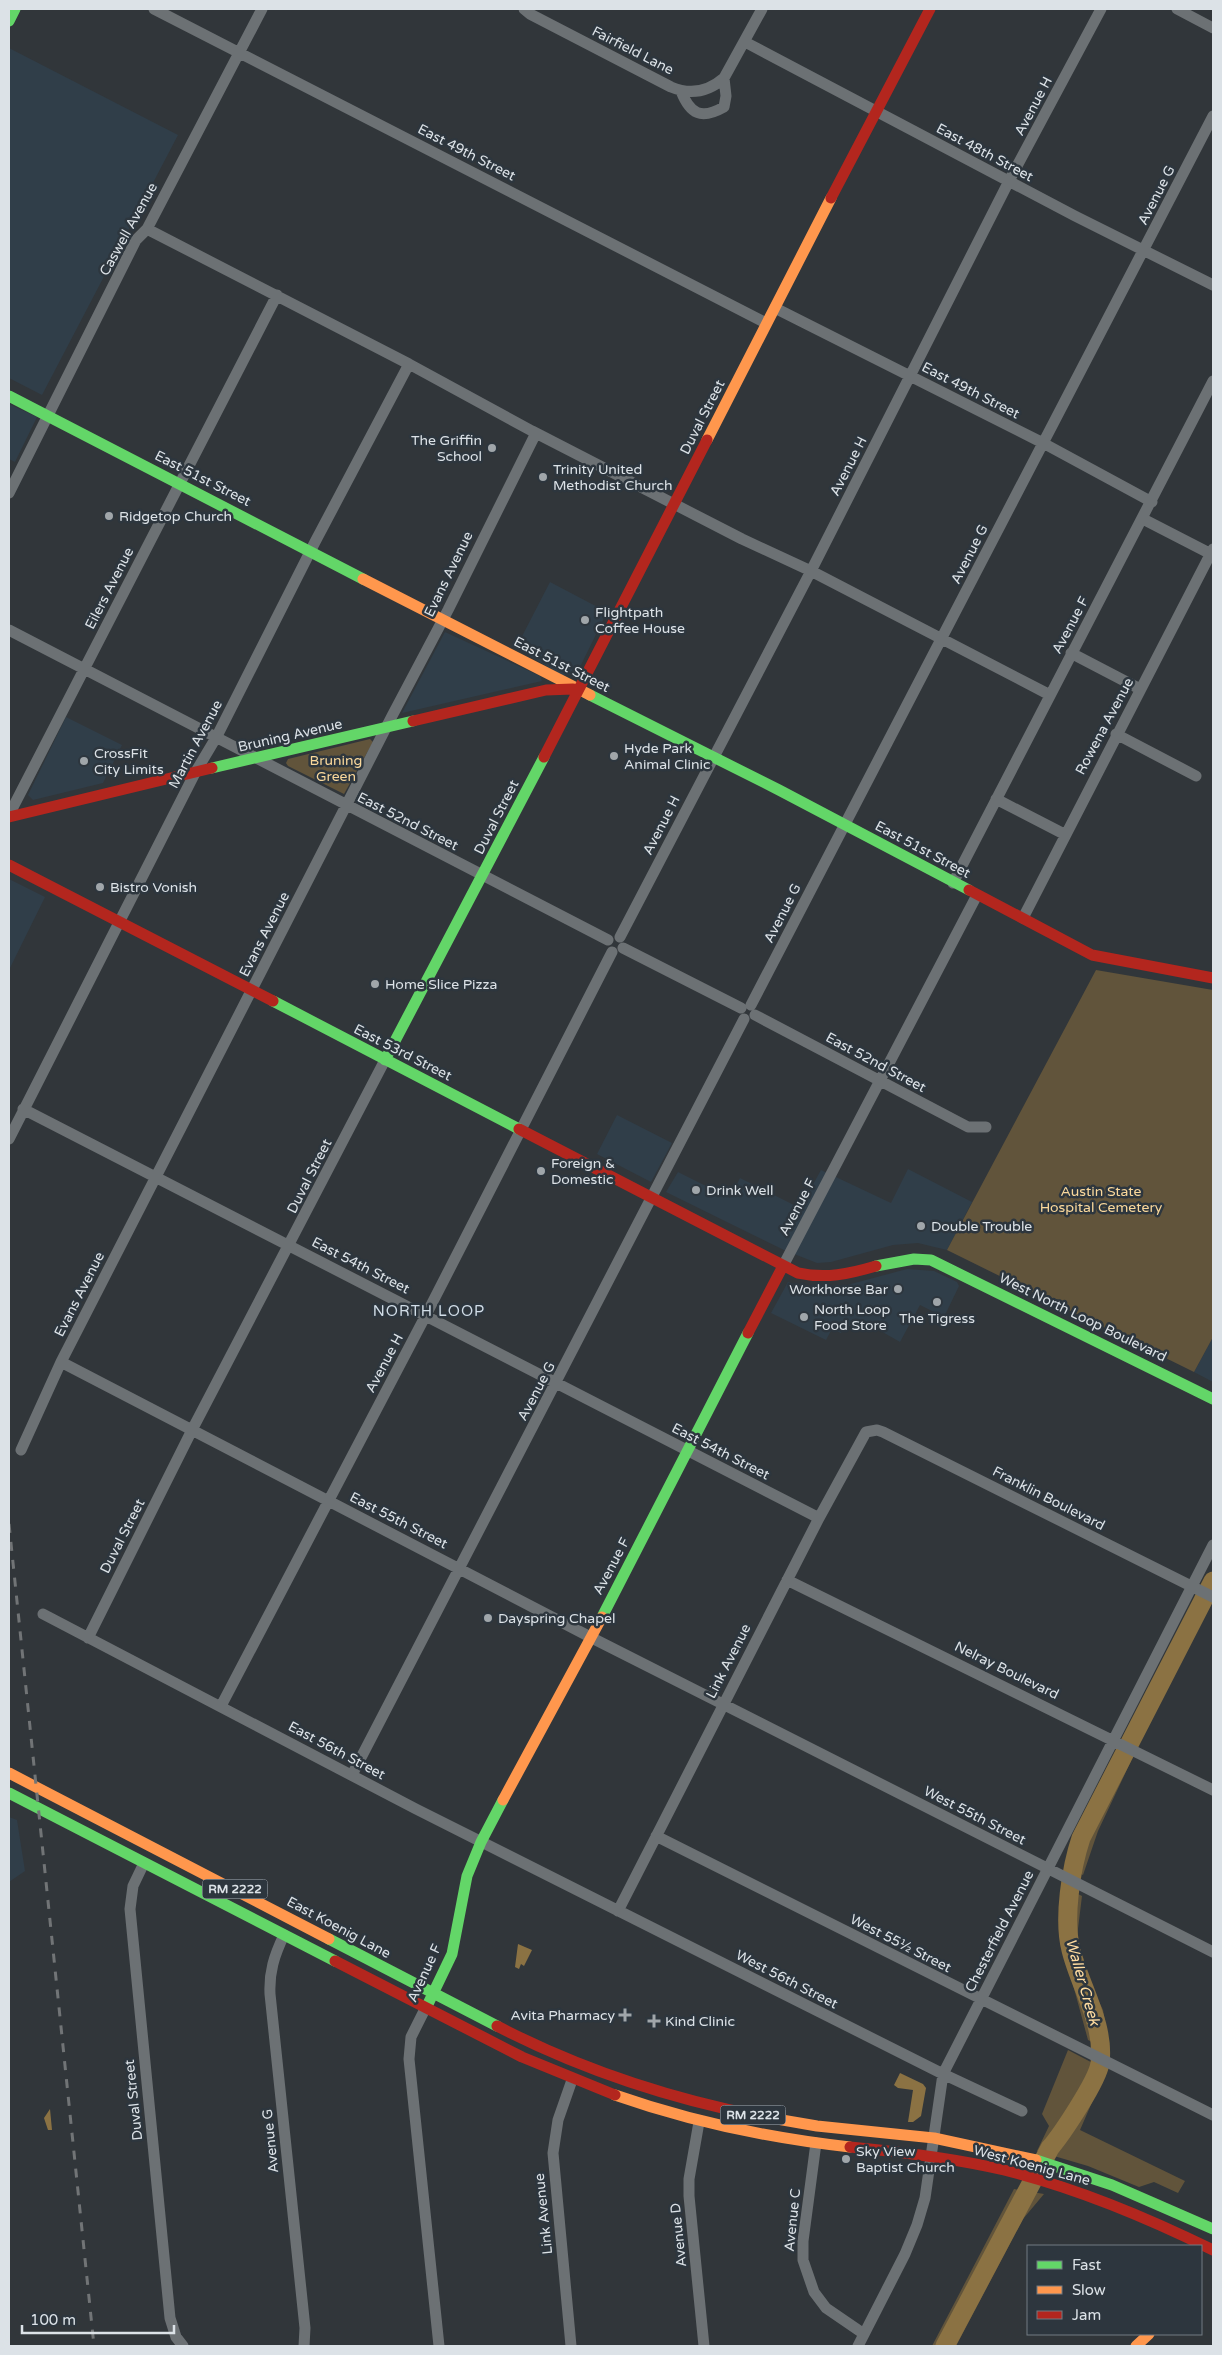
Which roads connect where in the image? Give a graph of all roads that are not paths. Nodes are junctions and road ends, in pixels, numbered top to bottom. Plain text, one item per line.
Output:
1 (15, 9) edge
2 (154, 9) edge
3 (262, 9) edge
4 (524, 9) edge
5 (762, 9) edge
6 (930, 9) edge
7 (1101, 9) edge
8 (1177, 9) edge
9 (9, 22) edge
10 (1213, 28) edge
11 (745, 42) junction
12 (239, 52) junction
13 (724, 78) junction
14 (680, 91) junction
15 (878, 112) junction
16 (1213, 116) edge
17 (1009, 181) junction
18 (146, 229) junction
19 (1145, 250) junction
20 (1213, 285) edge
21 (277, 296) junction
22 (775, 308) junction
23 (766, 323) junction
24 (409, 364) junction
25 (910, 376) junction
26 (1213, 382) edge
27 (9, 396) edge
28 (49, 415) junction
29 (536, 433) junction
30 (1043, 443) junction
31 (179, 483) junction
32 (9, 493) edge
33 (1152, 502) junction
34 (676, 504) junction
35 (1143, 519) junction
36 (310, 551) junction
37 (1212, 551) edge
38 (811, 571) junction
39 (443, 619) junction
40 (9, 630) edge
41 (941, 640) junction
42 (1071, 653) junction
43 (84, 668) junction
44 (578, 689) junction
45 (1140, 689) junction
46 (1050, 695) junction
47 (386, 728) junction
48 (1116, 734) junction
49 (217, 736) junction
50 (713, 757) junction
51 (254, 758) junction
52 (195, 773) junction
53 (1196, 776) dead end
54 (996, 799) junction
55 (346, 806) junction
56 (9, 816) edge
57 (844, 825) junction
58 (1064, 834) junction
59 (9, 865) edge
60 (483, 876) junction
61 (953, 883) junction
62 (977, 895) junction
63 (1023, 918) junction
64 (119, 922) junction
65 (616, 944) junction
66 (1213, 978) edge
67 (252, 991) junction
68 (748, 1012) junction
69 (385, 1060) junction
70 (881, 1081) junction
71 (23, 1109) junction
72 (986, 1127) dead end
73 (520, 1130) junction
74 (9, 1139) edge
75 (155, 1177) junction
76 (652, 1198) junction
77 (290, 1245) junction
78 (783, 1266) junction
79 (426, 1315) junction
80 (61, 1362) junction
81 (557, 1382) junction
82 (1213, 1399) edge
83 (192, 1430) junction
84 (871, 1430) joint
85 (21, 1450) dead end
86 (688, 1451) junction
87 (328, 1501) junction
88 (819, 1518) junction
89 (1213, 1545) edge
90 (460, 1568) junction
91 (787, 1580) junction
92 (1193, 1586) junction
93 (1208, 1594) edge
94 (43, 1614) dead end
95 (88, 1638) junction
96 (590, 1638) junction
97 (723, 1704) junction
98 (221, 1706) junction
99 (1114, 1739) junction
100 (9, 1773) edge
101 (352, 1775) junction
102 (1213, 1790) edge
103 (9, 1793) edge
104 (656, 1836) junction
105 (481, 1842) junction
106 (144, 1862) junction
107 (1048, 1868) junction
108 (618, 1911) junction
109 (284, 1936) junction
110 (1213, 1952) edge
111 (433, 1993) junction
112 (981, 2000) junction
113 (425, 2009) junction
114 (578, 2063) joint
115 (943, 2074) junction
116 (572, 2080) junction
117 (1022, 2111) dead end
118 (1213, 2115) edge
119 (700, 2122) junction
120 (935, 2138) junction
121 (816, 2143) junction
122 (932, 2156) junction
123 (1212, 2226) edge
124 (1199, 2245) edge
125 (1202, 2245) edge
126 (864, 2334) junction
127 (1148, 2335) edge
128 (183, 2346) edge
129 (304, 2346) edge
130 (439, 2346) edge
131 (571, 2346) edge
132 (704, 2346) edge
133 (858, 2346) edge
134 (1136, 2346) edge

1 - 9 street
2 - 12 street, East 49th Street
3 - 12 street, Caswell Avenue
4 - 14 street, Fairfield Lane
5 - 11 street
6 - 15 street, Duval Street
7 - 17 street, Avenue H
8 - 10 street
11 - 13 street
11 - 15 street, East 48th Street
12 - 18 street, Caswell Avenue
12 - 23 street, East 49th Street
13 - 14 street, Fairfield Lane
13 - 14 street
15 - 17 street, East 48th Street
15 - 22 street, Duval Street
16 - 19 street, Avenue G
17 - 19 street, East 48th Street
17 - 25 street, Avenue H
18 - 21 street
18 - 28 street, Caswell Avenue
19 - 20 street, East 48th Street
19 - 30 street, Avenue G
21 - 24 street
21 - 31 street, Eilers Avenue
22 - 23 street, Duval Street
22 - 25 street, East 49th Street
23 - 34 street, Duval Street
24 - 29 street
24 - 36 street, Martin Avenue
25 - 30 street, East 49th Street
25 - 38 street, Avenue H
26 - 33 street, Avenue F
27 - 28 street, East 51st Street
28 - 31 street, East 51st Street
28 - 32 street, Caswell Avenue
29 - 34 street
29 - 39 street, Evans Avenue
30 - 33 street, East 49th Street
30 - 41 street, Avenue G
31 - 36 street, East 51st Street
31 - 43 street, Eilers Avenue
33 - 35 street, Avenue F
34 - 38 street
34 - 44 street, Duval Street
35 - 37 street
35 - 42 street, Avenue F
36 - 39 street, East 51st Street
36 - 49 street, Martin Avenue
37 - 45 street, Rowena Avenue
38 - 41 street
38 - 50 street, Avenue H
39 - 44 street, East 51st Street
39 - 47 street, Evans Avenue
40 - 43 street, East 52nd Street
41 - 46 street
41 - 57 street, Avenue G
42 - 45 street
42 - 46 street, Avenue F
43 - 49 street, East 52nd Street
43 - 56 street, Eilers Avenue
44 - 47 street, Bruning Avenue
44 - 50 street, East 51st Street
44 - 60 street, Duval Street
45 - 48 street, Rowena Avenue
46 - 54 street, Avenue F
47 - 51 street, Bruning Avenue
47 - 55 street, Evans Avenue
48 - 53 street
48 - 58 street, Rowena Avenue
49 - 51 street, East 52nd Street
49 - 52 street, Martin Avenue
50 - 57 street, East 51st Street
50 - 65 street, Avenue H
51 - 52 street, Bruning Avenue
51 - 55 street, East 52nd Street
52 - 56 street, Bruning Avenue
52 - 64 street, Martin Avenue
54 - 58 street
54 - 61 street, Avenue F
55 - 60 street, East 52nd Street
55 - 67 street, Evans Avenue
57 - 61 street, East 51st Street
57 - 68 street, Avenue G
58 - 63 street, Rowena Avenue
59 - 64 street, East 53rd Street
60 - 65 street, East 52nd Street
60 - 69 street, Duval Street
61 - 62 street, East 51st Street
62 - 63 street, East 51st Street
62 - 70 street, Avenue F
63 - 66 street, East 51st Street
64 - 67 street, East 53rd Street
64 - 71 street, Martin Avenue
65 - 68 street, East 52nd Street
65 - 73 street, Avenue H
67 - 69 street, East 53rd Street
67 - 75 street, Evans Avenue
68 - 70 street, East 52nd Street
68 - 76 street, Avenue G
69 - 73 street, East 53rd Street
69 - 77 street, Duval Street
70 - 72 street, East 52nd Street
70 - 78 street, Avenue F
71 - 74 street, Martin Avenue
71 - 75 street, East 54th Street
73 - 76 street, East 53rd Street
73 - 79 street, Avenue H
75 - 77 street, East 54th Street
75 - 80 street, Evans Avenue
76 - 78 street, East 53rd Street
76 - 81 street, Avenue G
77 - 79 street, East 54th Street
77 - 83 street, Duval Street
78 - 82 street, West North Loop Boulevard
78 - 86 street, Avenue F
79 - 81 street, East 54th Street
79 - 87 street, Avenue H
80 - 83 street, East 55th Street
80 - 85 street, Evans Avenue
81 - 86 street, East 54th Street
81 - 90 street, Avenue G
83 - 87 street, East 55th Street
83 - 95 street, Duval Street
84 - 88 street, Link Avenue
84 - 92 street, Franklin Boulevard
86 - 88 street, East 54th Street
86 - 96 street, Avenue F
87 - 90 street, East 55th Street
87 - 98 street, Avenue H
88 - 91 street, Link Avenue
89 - 92 street, Chesterfield Avenue
90 - 96 street, East 55th Street
90 - 101 street, Avenue G
91 - 97 street, Link Avenue
91 - 99 street, Nelray Boulevard
92 - 93 street, Franklin Boulevard
92 - 99 street, Chesterfield Avenue
94 - 95 street, East 56th Street
95 - 98 street, East 56th Street
96 - 97 street, East 55th Street
96 - 105 street, Avenue F
97 - 104 street, Link Avenue
97 - 107 street, West 55th Street
98 - 101 street, East 56th Street
99 - 102 street, Nelray Boulevard
99 - 107 street, Chesterfield Avenue
100 - 111 street, East Koenig Lane / RM 2222
101 - 105 street, East 56th Street
103 - 106 street, RM 2222
104 - 108 street, Link Avenue
104 - 112 street, West 55½ Street
105 - 108 street, East 56th Street
105 - 111 street, Avenue F
106 - 109 street, RM 2222
106 - 128 street, Duval Street
107 - 110 street, West 55th Street
107 - 112 street, Chesterfield Avenue
108 - 115 street, West 56th Street
109 - 113 street, RM 2222
109 - 129 street, Avenue G
111 - 113 street, Avenue F
111 - 114 street, East Koenig Lane / RM 2222
112 - 115 street, Chesterfield Avenue
112 - 118 street, West 55½ Street
113 - 116 street, RM 2222
113 - 130 street, Avenue F
114 - 120 street, West Koenig Lane / RM 2222
115 - 117 street, West 56th Street
115 - 120 street, Chesterfield Avenue
116 - 119 street, West Koenig Lane / RM 2222
116 - 131 street, Link Avenue
119 - 121 street, West Koenig Lane / RM 2222
119 - 132 street, Avenue D
120 - 122 street, Chesterfield Avenue
120 - 123 street, West Koenig Lane / RM 2222
121 - 122 street, West Koenig Lane / RM 2222
121 - 126 street, Avenue C
122 - 124 street, West Koenig Lane / RM 2222
122 - 126 street, Chesterfield Avenue
123 - 125 street
126 - 133 street, Chesterfield Avenue
127 - 134 street

